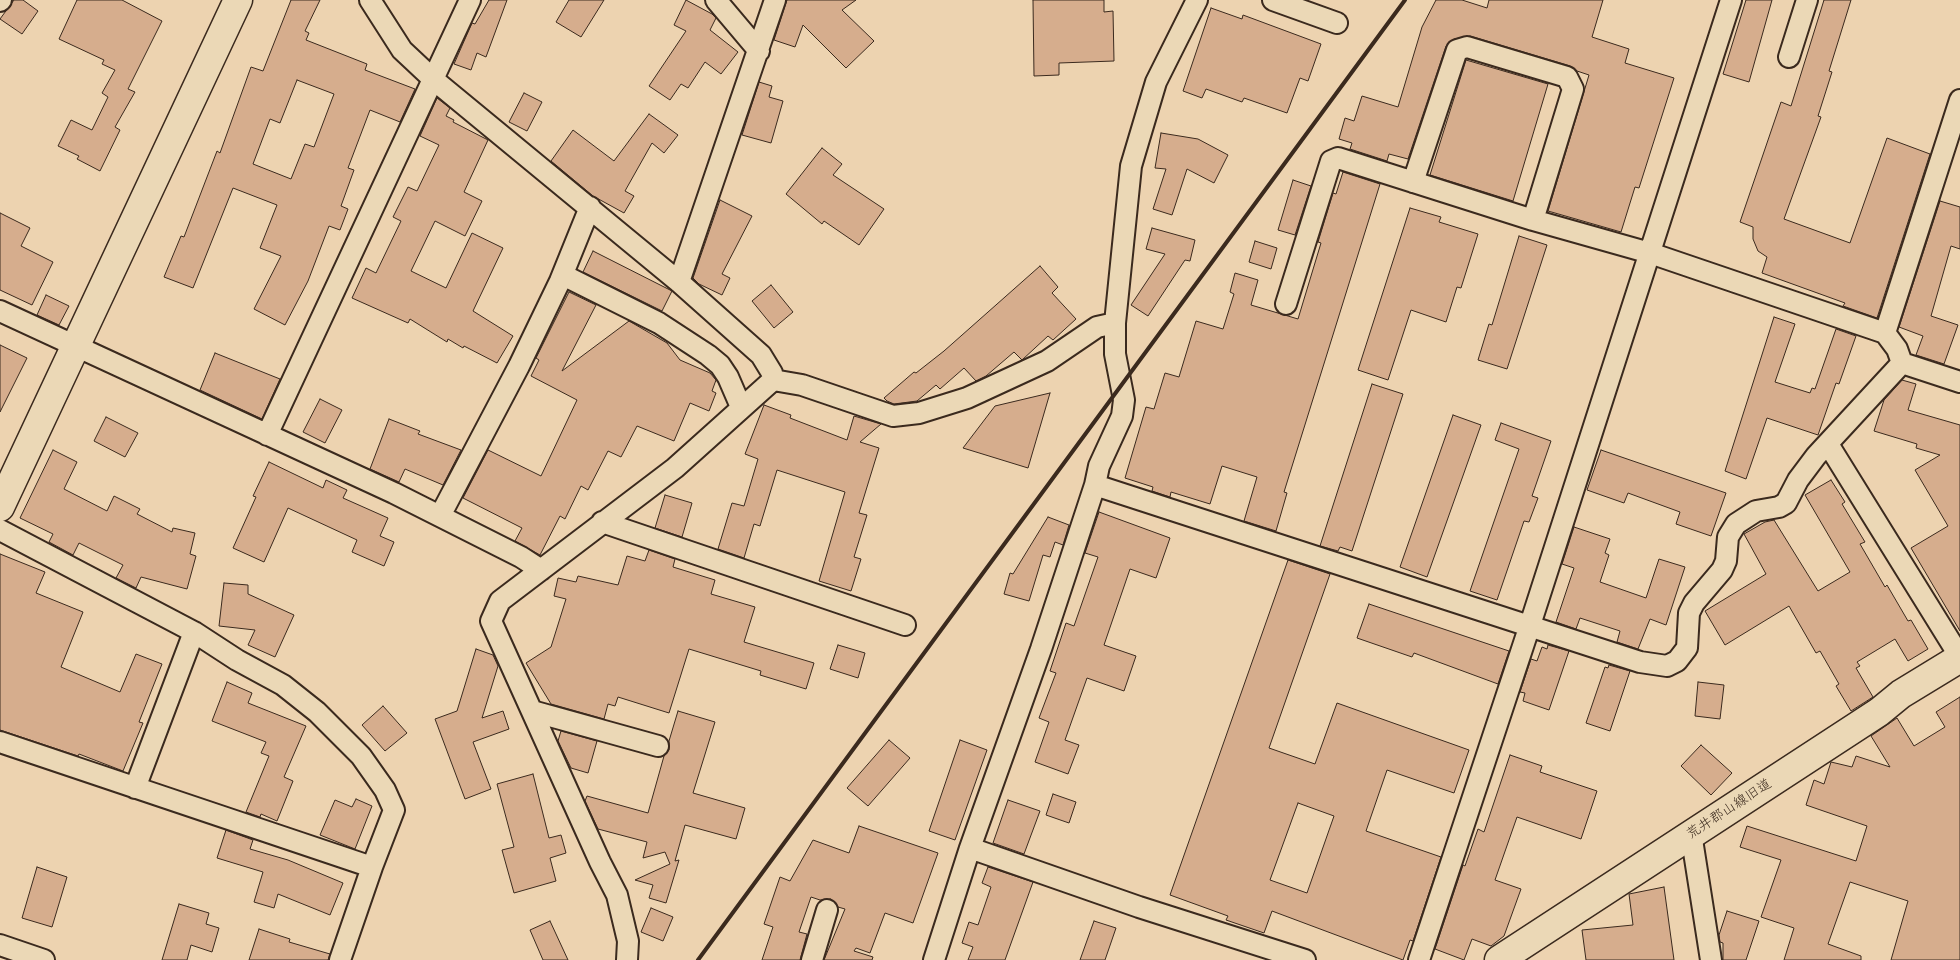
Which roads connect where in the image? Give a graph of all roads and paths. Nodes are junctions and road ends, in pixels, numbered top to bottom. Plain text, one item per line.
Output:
1 (238, 0) edge
2 (370, 0) edge
3 (470, 0) edge
4 (716, 0) edge
5 (775, 0) edge
6 (1198, 0) edge
7 (1273, 0) edge
8 (1731, 0) edge
9 (1808, 0) edge
10 (1337, 23) dead end
11 (759, 51) junction
12 (1790, 57) dead end
13 (434, 80) junction
14 (1960, 100) edge
15 (1413, 182) junction
16 (590, 207) junction
17 (1533, 220) junction
18 (1650, 253) junction
19 (563, 275) junction
20 (679, 282) junction
21 (1286, 304) dead end
22 (0, 311) edge
23 (1115, 323) junction
24 (1886, 333) junction
25 (76, 347) junction
26 (1902, 363) junction
27 (773, 380) junction
28 (1960, 382) edge
29 (741, 407) junction
30 (268, 434) junction
31 (1828, 444) junction
32 (1095, 485) junction
33 (0, 507) edge
34 (440, 516) junction
35 (602, 522) junction
36 (0, 530) edge
37 (541, 570) junction
38 (905, 625) dead end
39 (1530, 625) junction
40 (194, 632) junction
41 (1960, 657) edge
42 (532, 712) junction
43 (0, 742) edge
44 (658, 746) dead end
45 (135, 788) junction
46 (1692, 833) junction
47 (970, 848) junction
48 (372, 867) junction
49 (827, 910) dead end
50 (0, 945) edge
51 (44, 960) edge
52 (340, 960) edge
53 (627, 960) edge
54 (812, 960) edge
55 (934, 960) edge
56 (1304, 960) edge
57 (1419, 960) edge
58 (1498, 960) edge
59 (1711, 960) edge

1 - 25 street
2 - 13 street
3 - 13 street
4 - 11 street
5 - 11 street
6 - 23 street
7 - 10 street
8 - 18 street
9 - 12 street
11 - 20 street
13 - 16 street
13 - 30 street
14 - 24 street
15 - 17 street
15 - 17 street
15 - 21 street
16 - 19 street
16 - 20 street
17 - 18 street
18 - 24 street
18 - 39 street
19 - 29 street
19 - 34 street
20 - 27 street
22 - 25 street
23 - 27 street
23 - 32 street
24 - 26 street
25 - 30 street
25 - 33 street
26 - 28 street
26 - 31 street
27 - 29 street
29 - 35 street
30 - 34 street
31 - 39 street
31 - 41 street
32 - 39 street
32 - 47 street
34 - 37 street
35 - 37 street
35 - 38 street
36 - 40 street
37 - 42 street
39 - 57 street
40 - 45 street
40 - 48 street
41 - 46 street, 荒井郡山線旧道
42 - 44 street
42 - 53 street
43 - 45 street
45 - 48 street
46 - 58 street, 荒井郡山線旧道
46 - 59 street
47 - 55 street
47 - 56 street
48 - 52 street
49 - 54 street
50 - 51 street

